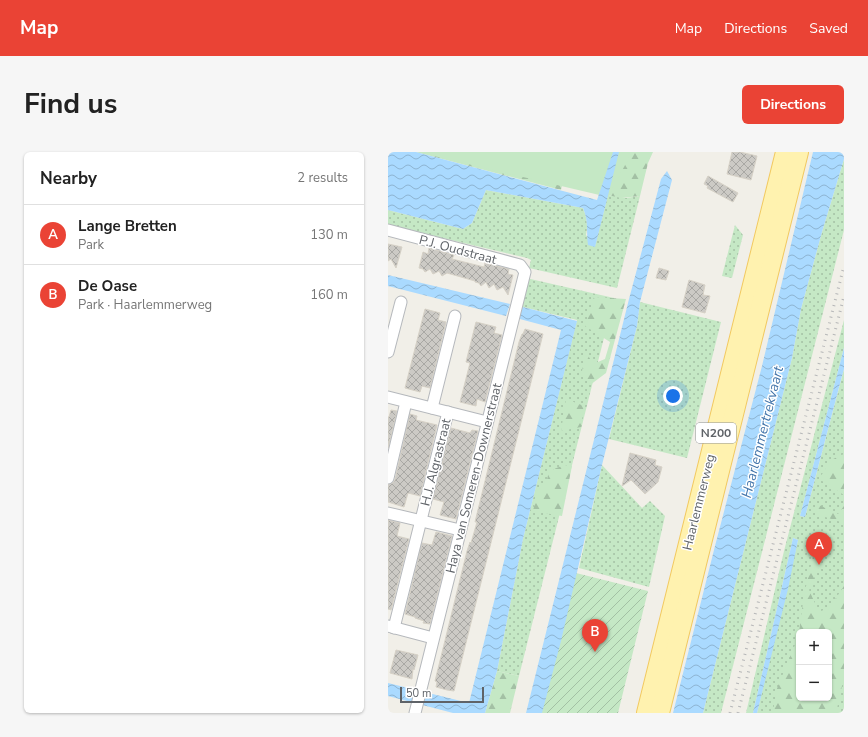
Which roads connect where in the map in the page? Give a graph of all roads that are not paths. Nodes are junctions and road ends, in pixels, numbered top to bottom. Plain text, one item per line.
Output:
1 (785, 152) edge
2 (799, 152) edge
3 (388, 230) edge
4 (525, 272) joint
5 (401, 302) dead end
6 (456, 316) dead end
7 (388, 352) edge
8 (388, 397) edge
9 (406, 402) junction
10 (432, 408) junction
11 (448, 412) junction
12 (487, 422) junction
13 (388, 478) edge
14 (388, 513) edge
15 (421, 516) junction
16 (460, 530) junction
17 (391, 627) edge
18 (433, 638) junction
19 (415, 713) edge
20 (646, 713) edge
21 (660, 713) edge

1 - 20 main road, Haarlemmerweg / N200
2 - 21 main road, Haarlemmerweg / N200
3 - 4 street, P.J. Oudstraat
4 - 12 street, Haya van Someren-Downerstraat
5 - 7 street
6 - 10 street, H.J. Algrastraat
8 - 9 street, H.J. Algrastraat
9 - 10 street, H.J. Algrastraat
9 - 13 street
10 - 11 street, H.J. Algrastraat
11 - 12 street, H.J. Algrastraat
11 - 15 street, H.J. Algrastraat
12 - 16 street, Haya van Someren-Downerstraat
14 - 15 street
15 - 16 street
15 - 17 street, H.J. Algrastraat
16 - 18 street, Haya van Someren-Downerstraat
17 - 18 street
18 - 19 street, Haya van Someren-Downerstraat

